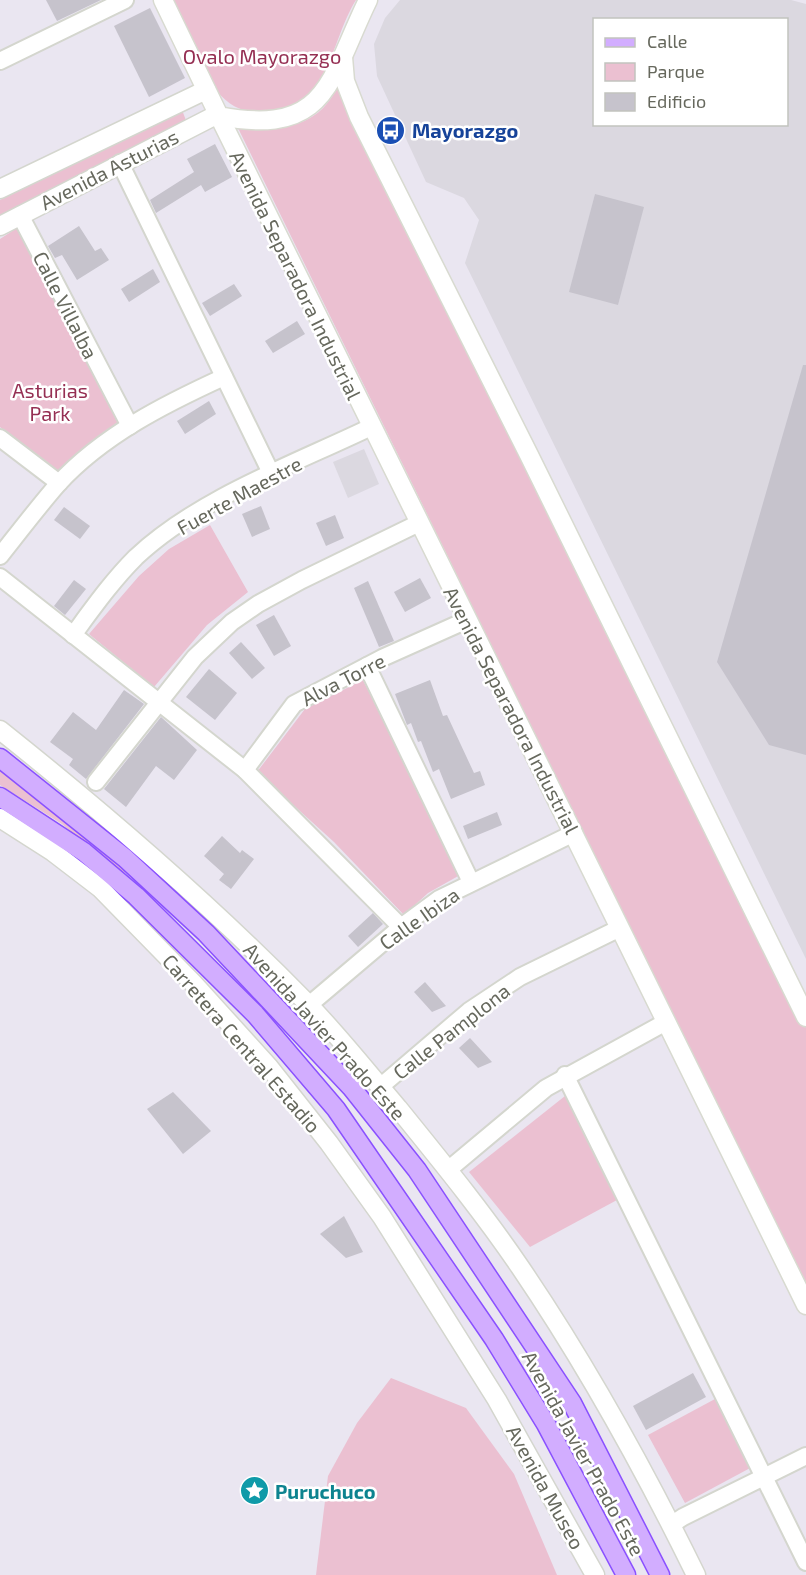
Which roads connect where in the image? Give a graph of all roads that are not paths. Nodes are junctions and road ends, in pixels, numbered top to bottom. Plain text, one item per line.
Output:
1 (125, 0) edge
2 (163, 0) edge
3 (368, 1) edge
4 (343, 57) junction
5 (0, 61) edge
6 (206, 90) junction
7 (218, 115) junction
8 (120, 163) junction
9 (0, 189) edge
10 (20, 215) junction
11 (0, 226) edge
12 (224, 377) junction
13 (130, 426) junction
14 (371, 427) junction
15 (0, 438) edge
16 (272, 473) junction
17 (59, 483) junction
18 (419, 523) junction
19 (0, 556) edge
20 (0, 578) edge
21 (467, 620) junction
22 (73, 635) junction
23 (367, 666) junction
24 (159, 703) junction
25 (0, 730) edge
26 (0, 758) edge
27 (244, 770) junction
28 (96, 782) dead end
29 (0, 797) edge
30 (0, 818) edge
31 (574, 832) junction
32 (471, 882) junction
33 (401, 927) junction
34 (620, 928) junction
35 (309, 1005) junction
36 (806, 1017) edge
37 (666, 1022) junction
38 (565, 1075) junction
39 (380, 1087) junction
40 (448, 1170) junction
41 (806, 1305) edge
42 (497, 1400) joint
43 (806, 1456) edge
44 (765, 1477) junction
45 (671, 1525) junction
46 (806, 1562) edge
47 (596, 1575) edge
48 (626, 1575) edge
49 (660, 1575) edge
50 (696, 1575) edge

1 - 5 street
2 - 6 main road, Avenida Separadora Industrial
3 - 4 main road
4 - 7 main road
4 - 36 main road
6 - 7 main road, Avenida Separadora Industrial
6 - 9 main road, Avenida Asturias
7 - 8 main road, Avenida Asturias
7 - 14 main road, Avenida Separadora Industrial
8 - 10 main road, Avenida Asturias
8 - 12 street
10 - 11 main road, Avenida Asturias
10 - 13 street, Calle Villalba
12 - 13 street
12 - 16 street
13 - 17 street
14 - 16 street, Fuerte Maestre
14 - 18 main road, Avenida Separadora Industrial
15 - 17 street
16 - 22 street, Fuerte Maestre
17 - 19 street
18 - 21 main road, Avenida Separadora Industrial
18 - 24 street
20 - 22 street
21 - 23 street, Alva Torre
21 - 31 main road, Avenida Separadora Industrial
22 - 24 street
23 - 27 street, Alva Torre
23 - 32 street
24 - 27 street
24 - 28 street
25 - 35 main road
26 - 49 main road, Avenida Javier Prado Este
27 - 33 street
29 - 48 main road, Avenida Javier Prado Este
30 - 42 main road, Carretera Central Estadio
31 - 32 street, Calle Ibiza
31 - 34 main road, Avenida Separadora Industrial
32 - 33 street, Calle Ibiza
33 - 35 street, Calle Ibiza
34 - 37 main road, Avenida Separadora Industrial
34 - 39 street, Calle Pamplona
35 - 39 main road
37 - 38 street
37 - 41 main road, Avenida Separadora Industrial
38 - 40 street
38 - 44 street
39 - 40 main road
40 - 45 main road
42 - 47 main road, Avenida Museo
43 - 44 street
44 - 45 street
44 - 46 street
45 - 50 main road

